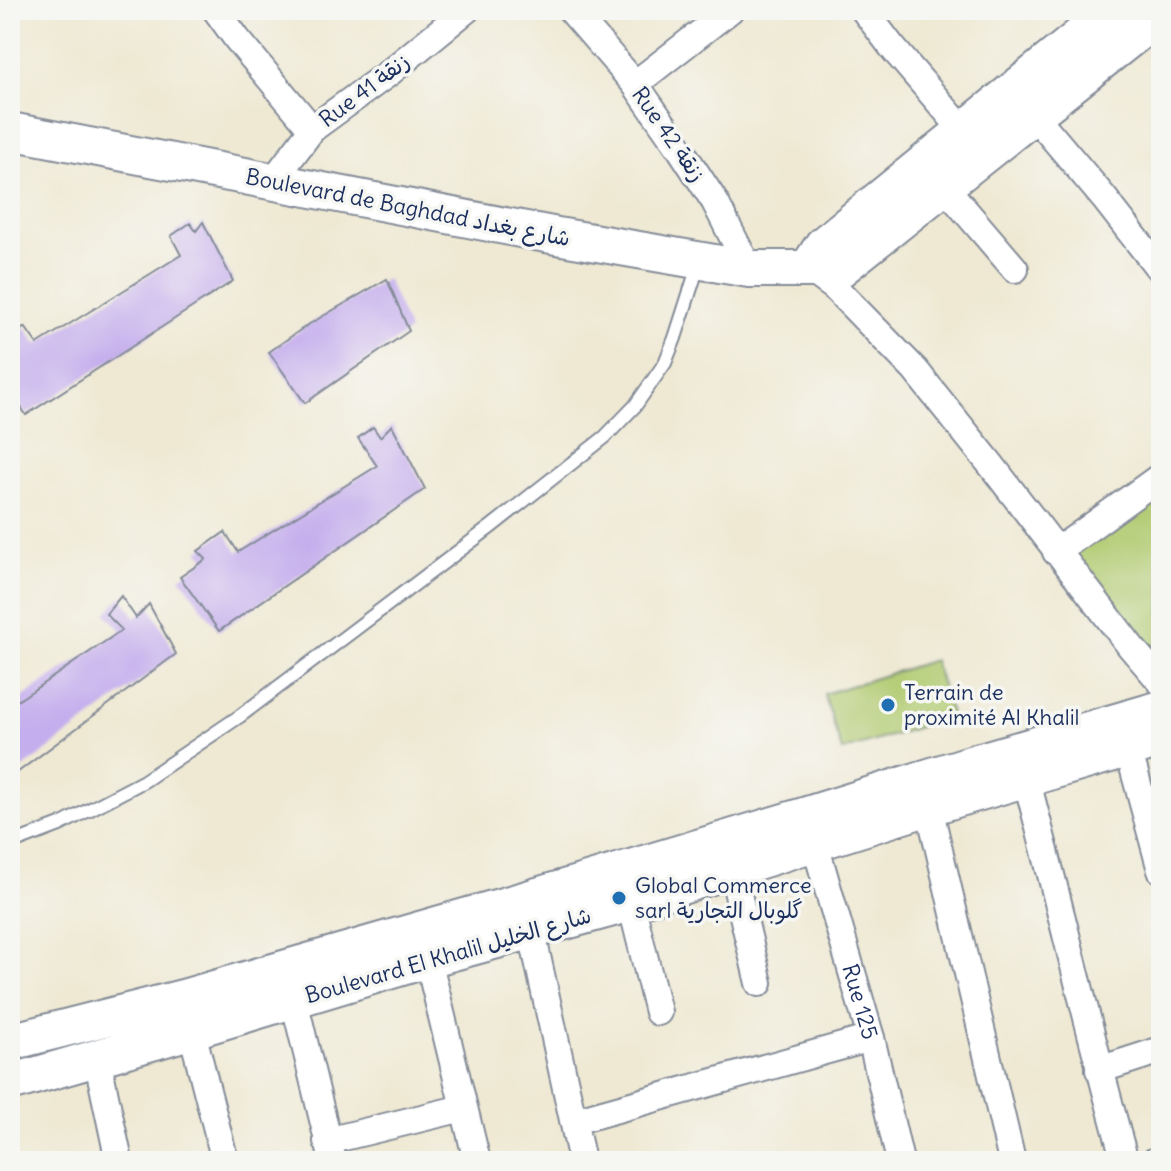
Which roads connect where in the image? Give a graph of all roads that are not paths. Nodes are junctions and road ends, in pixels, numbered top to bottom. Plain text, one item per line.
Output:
1 (216, 10) edge
2 (466, 10) edge
3 (571, 10) edge
4 (730, 10) edge
5 (864, 10) edge
6 (1112, 10) edge
7 (1161, 14) edge
8 (635, 84) junction
9 (1023, 103) junction
10 (312, 129) junction
11 (10, 131) edge
12 (973, 143) junction
13 (273, 181) junction
14 (944, 186) junction
15 (700, 260) junction
16 (808, 268) junction
17 (749, 269) junction
18 (1015, 269) dead end
19 (1161, 271) edge
20 (1161, 476) edge
21 (1056, 552) junction
22 (1152, 718) edge
23 (1026, 778) junction
24 (929, 807) junction
25 (10, 844) edge
26 (815, 844) junction
27 (732, 869) junction
28 (1161, 870) edge
29 (631, 903) junction
30 (528, 914) junction
31 (428, 959) junction
32 (759, 983) dead end
33 (294, 1000) junction
34 (658, 1012) dead end
35 (188, 1014) junction
36 (871, 1038) junction
37 (10, 1042) edge
38 (1161, 1050) edge
39 (97, 1058) junction
40 (1099, 1070) junction
41 (10, 1083) edge
42 (463, 1108) junction
43 (574, 1121) junction
44 (330, 1151) edge
45 (1161, 1159) edge
46 (119, 1161) edge
47 (225, 1161) edge
48 (477, 1161) edge
49 (582, 1161) edge
50 (900, 1161) edge
51 (1012, 1161) edge
52 (1125, 1161) edge
53 (1155, 1161) edge

1 - 10 street
2 - 10 street, Rue 41 زنقة
3 - 8 street, Rue 42 زنقة
4 - 8 street
5 - 12 street
6 - 9 street, Boulevard de Baghdad شارع بغداد
7 - 9 street, Boulevard de Baghdad شارع بغداد
8 - 17 street, Rue 42 زنقة
9 - 12 street, Boulevard de Baghdad شارع بغداد
9 - 19 street
10 - 13 street, Rue 41 زنقة
11 - 13 street, Boulevard de Baghdad شارع بغداد
12 - 14 street, Boulevard de Baghdad شارع بغداد
12 - 16 street, Boulevard de Baghdad شارع بغداد
13 - 15 street, Boulevard de Baghdad شارع بغداد
14 - 16 street, Boulevard de Baghdad شارع بغداد
14 - 18 street
15 - 17 street, Boulevard de Baghdad شارع بغداد
15 - 25 lane
16 - 17 street, Boulevard de Baghdad شارع بغداد
16 - 21 street
20 - 21 street
21 - 22 street
22 - 23 street, Boulevard El Khalil شارع الخليل
22 - 28 street
22 - 30 street, Boulevard El Khalil شارع الخليل
23 - 24 street, Boulevard El Khalil شارع الخليل
23 - 40 street
24 - 26 street, Boulevard El Khalil شارع الخليل
24 - 51 street
26 - 27 street, Boulevard El Khalil شارع الخليل
26 - 36 street, Rue 125
27 - 29 street, Boulevard El Khalil شارع الخليل
27 - 32 street
29 - 30 street, Boulevard El Khalil شارع الخليل
29 - 34 street
30 - 31 street, Boulevard El Khalil شارع الخليل
30 - 35 street, Boulevard El Khalil شارع الخليل
30 - 43 street
31 - 33 street, Boulevard El Khalil شارع الخليل
31 - 42 street
33 - 35 street, Boulevard El Khalil شارع الخليل
33 - 44 street
35 - 37 street, Boulevard El Khalil شارع الخليل
35 - 39 street, Boulevard El Khalil شارع الخليل
35 - 47 street
36 - 43 street
36 - 50 street, Rue 125
38 - 40 street
39 - 41 street, Boulevard El Khalil شارع الخليل
39 - 46 street
40 - 52 street
42 - 44 street
42 - 48 street
43 - 49 street
45 - 53 street

